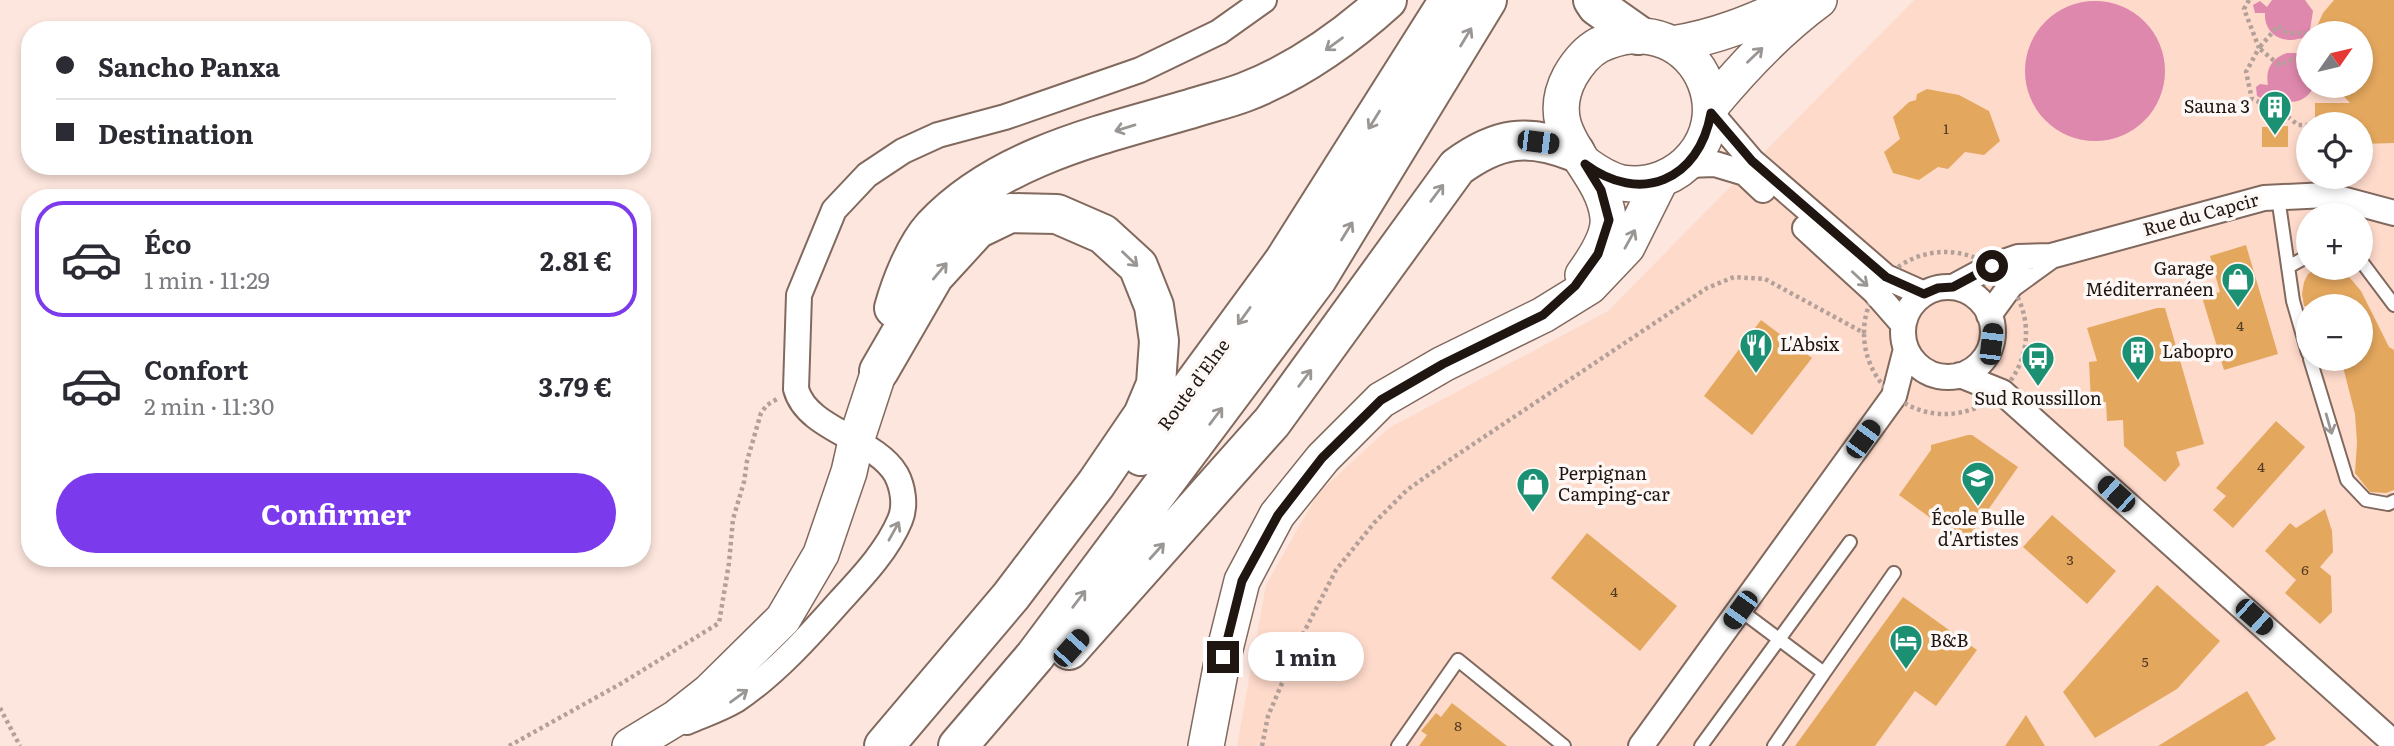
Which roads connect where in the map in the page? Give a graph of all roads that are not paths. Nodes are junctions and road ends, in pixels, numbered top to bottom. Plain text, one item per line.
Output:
1 (1264, 0) edge
2 (1387, 0) edge
3 (1449, 0) edge
4 (1487, 0) edge
5 (1593, 0) edge
6 (1802, 0) edge
7 (1819, 0) edge
8 (1655, 39) junction
9 (1711, 110) junction
10 (1580, 158) junction
11 (1674, 173) junction
12 (2278, 197) junction
13 (2394, 213) edge
14 (2051, 256) junction
15 (2296, 263) edge
16 (2288, 267) junction
17 (2373, 277) edge
18 (1880, 284) junction
19 (1953, 287) junction
20 (1924, 294) junction
21 (2394, 305) edge
22 (2296, 311) edge
23 (1543, 315) junction
24 (1989, 315) junction
25 (1905, 337) junction
26 (1991, 344) junction
27 (878, 371) junction
28 (2314, 371) edge
29 (1936, 375) junction
30 (1960, 375) junction
31 (2001, 392) junction
32 (1894, 396) junction
33 (856, 441) junction
34 (2394, 501) edge
35 (1850, 542) dead end
36 (1894, 573) dead end
37 (1740, 610) junction
38 (1779, 640) junction
39 (1824, 673) junction
40 (2394, 743) edge
41 (632, 746) edge
42 (884, 746) edge
43 (907, 746) edge
44 (958, 746) edge
45 (979, 746) edge
46 (1206, 746) edge
47 (1398, 746) edge
48 (1564, 746) edge
49 (1641, 746) edge
50 (1701, 746) edge
51 (1774, 746) edge

1 - 33 street
2 -> 27 highway
3 -> 43 highway, Route d'Elne
44 -> 4 highway, Route d'Elne
5 - 8 highway
6 - 8 main road
9 -> 7 main road
8 - 9 main road
8 - 10 main road
9 - 11 main road
9 - 18 street
10 - 11 main road
10 - 23 main road
45 -> 10 highway
11 -> 18 street
23 -> 11 main road
12 - 13 street, Rue du Capcir
12 - 14 street, Rue du Capcir
12 - 16 lane
14 - 19 street, Rue du Capcir
14 - 24 street, Rue du Capcir
15 - 16 lane
16 - 22 lane
17 - 21 lane
18 - 20 street
18 - 25 street
19 - 20 street
19 - 24 street
20 - 25 street
23 - 46 main road
24 - 26 street
25 - 29 street
25 - 32 street
26 - 30 street
26 - 31 street
27 - 33 main road
27 -> 42 highway
28 -> 34 lane
29 - 30 street
29 - 32 street
30 - 31 street
31 - 40 street
32 - 37 street
33 - 41 main road
41 -> 33 street
35 - 38 lane
36 - 39 lane
37 - 38 lane
37 - 49 street
38 - 39 lane
38 - 50 lane
39 - 51 lane
47 - 48 lane

